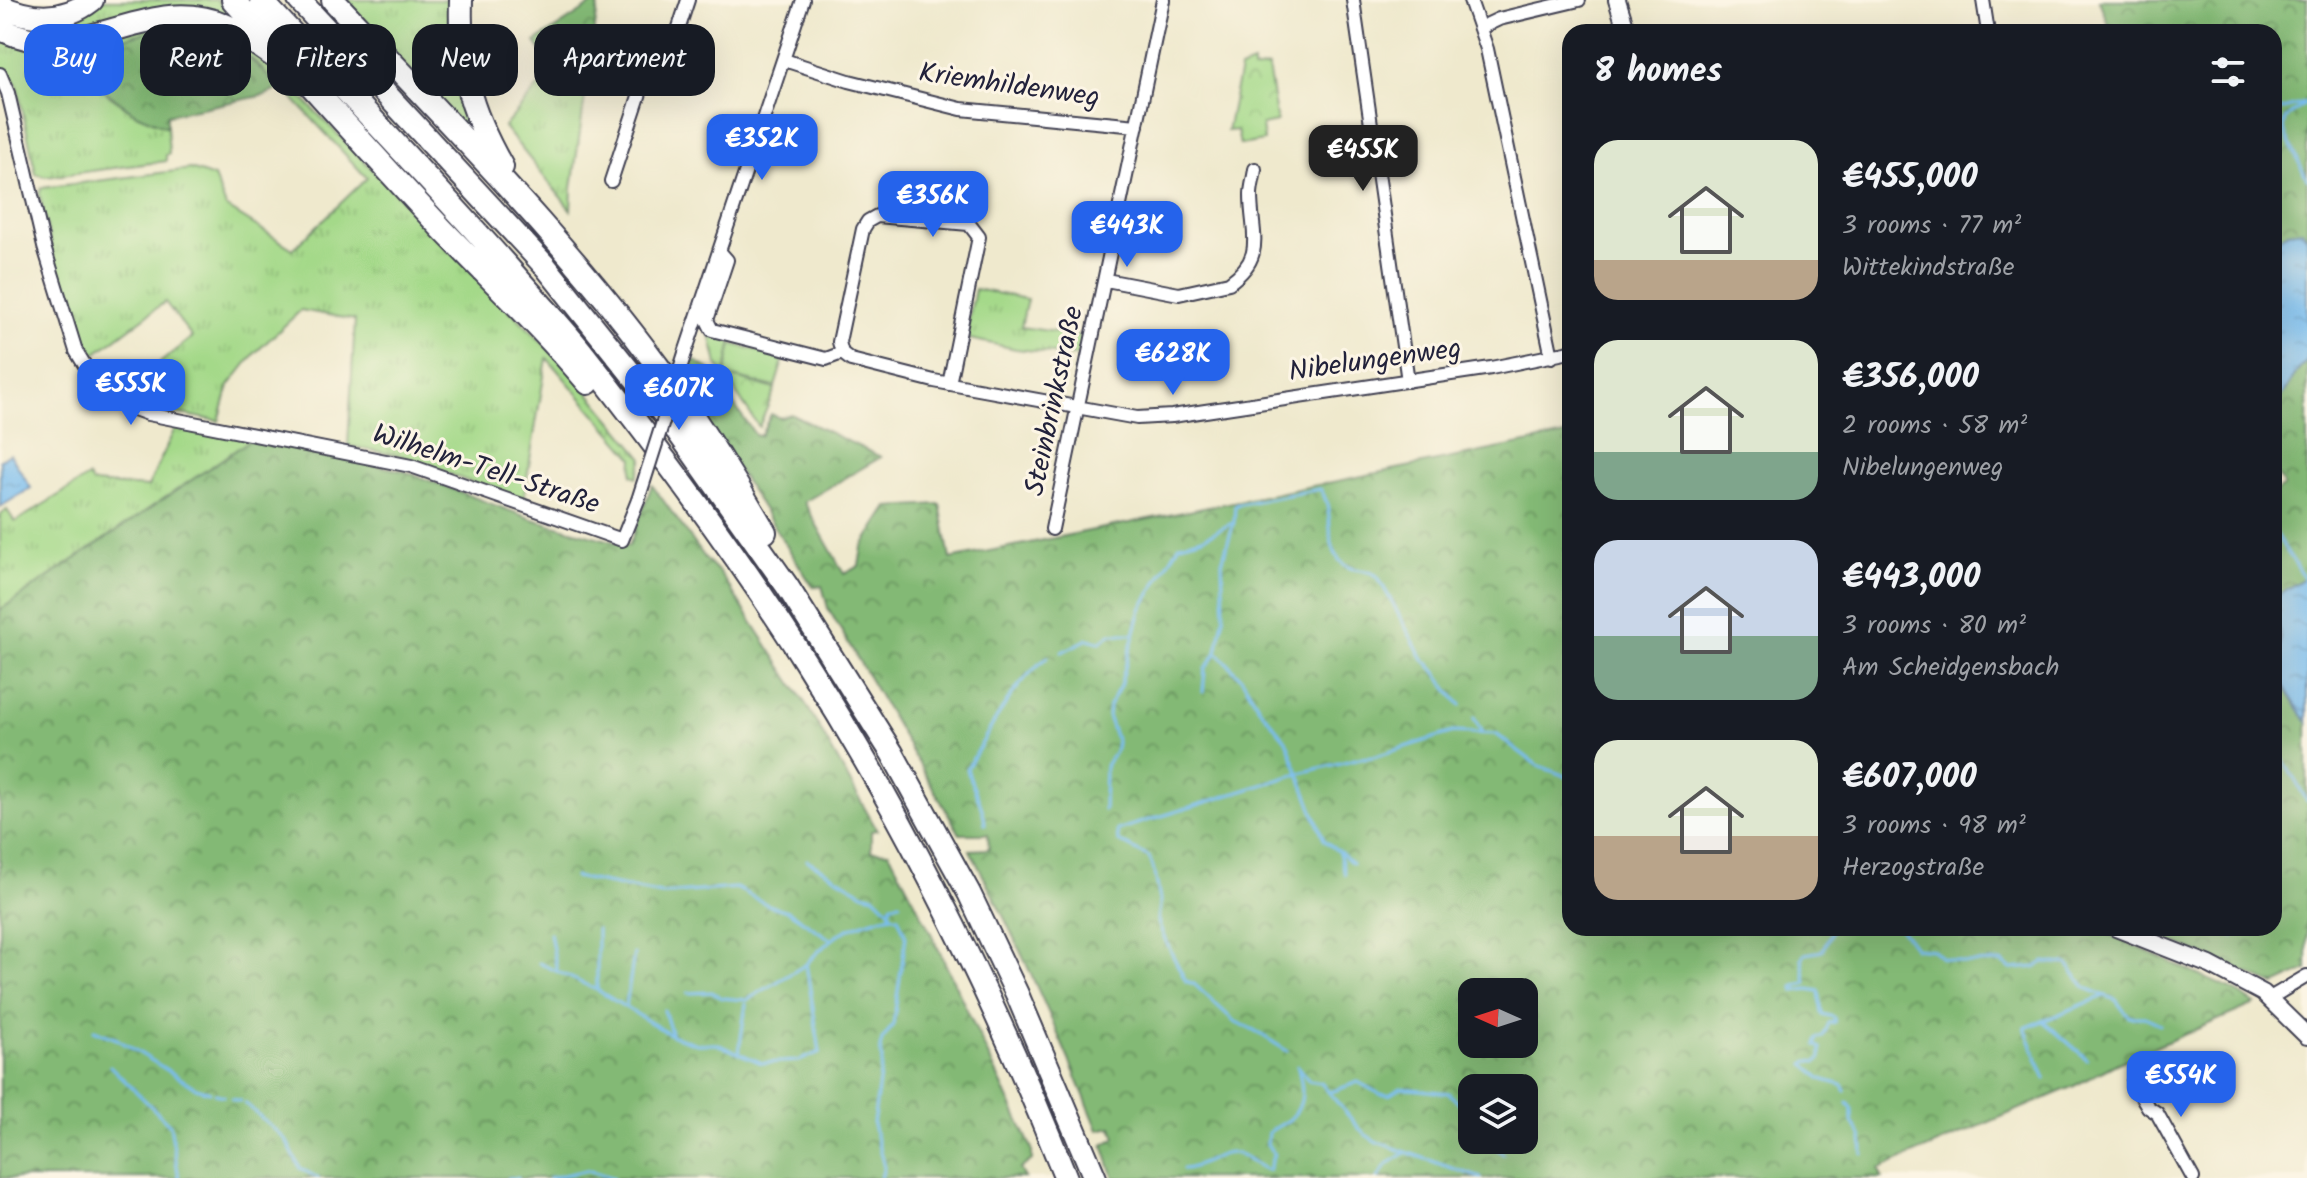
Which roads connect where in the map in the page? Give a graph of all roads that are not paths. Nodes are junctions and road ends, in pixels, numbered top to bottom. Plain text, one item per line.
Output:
1 (92, 0) edge
2 (233, 0) edge
3 (261, 0) edge
4 (299, 0) edge
5 (333, 0) edge
6 (461, 0) edge
7 (688, 0) edge
8 (803, 0) edge
9 (1163, 0) edge
10 (1353, 0) edge
11 (1470, 0) edge
12 (1579, 0) edge
13 (1617, 0) edge
14 (1983, 0) edge
15 (0, 6) edge
16 (1624, 24) edge
17 (1987, 24) edge
18 (1480, 28) junction
19 (0, 29) edge
20 (784, 60) junction
21 (0, 74) edge
22 (342, 122) junction
23 (1137, 126) junction
24 (1255, 169) dead end
25 (611, 181) dead end
26 (518, 197) junction
27 (719, 251) junction
28 (1106, 280) junction
29 (842, 353) junction
30 (1562, 354) edge
31 (1552, 357) junction
32 (1408, 381) junction
33 (949, 384) junction
34 (1078, 405) junction
35 (699, 507) junction
36 (1052, 529) dead end
37 (787, 586) junction
38 (2136, 936) edge
39 (2307, 976) edge
40 (2270, 998) junction
41 (2307, 1036) edge
42 (2133, 1082) dead end
43 (1066, 1178) edge
44 (1095, 1178) edge
45 (2193, 1178) edge

1 - 15 highway
2 - 22 highway
3 - 35 highway
4 - 37 highway
5 - 26 highway
6 - 26 highway
7 - 25 street
8 - 20 street
9 - 23 street, Steinbrinkstraße
10 - 32 street
11 - 18 street
12 - 18 street
13 - 16 street
14 - 17 street
18 - 31 street
19 - 22 highway
20 - 23 street, Kriemhildenweg
20 - 27 street
21 - 27 street, Wilhelm-Tell-Straße, bridge
22 - 35 highway
23 - 28 street, Steinbrinkstraße
24 - 28 street
26 - 37 highway
27 - 29 street, Nibelungenweg
28 - 34 street, Steinbrinkstraße
29 - 33 street, Nibelungenweg
29 - 33 street
30 - 31 street, Nibelungenweg
31 - 32 street, Nibelungenweg
32 - 34 street, Nibelungenweg
33 - 34 street, Nibelungenweg
34 - 36 street, Steinbrinkstraße
35 - 43 highway
37 - 44 highway
38 - 40 street
39 - 40 street
40 - 41 street
42 - 45 street

